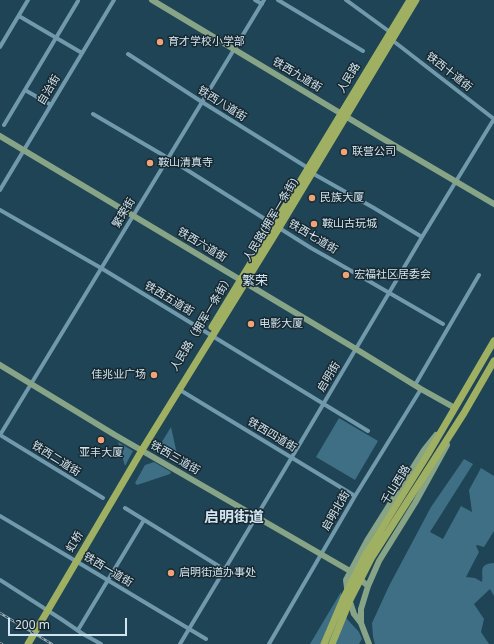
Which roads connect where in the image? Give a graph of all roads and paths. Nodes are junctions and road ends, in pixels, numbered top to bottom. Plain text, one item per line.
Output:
1 (28, 0) edge
2 (114, 0) edge
3 (152, 0) edge
4 (255, 0) edge
5 (278, 0) edge
6 (346, 0) edge
7 (410, 0) edge
8 (416, 0) edge
9 (78, 1) edge
10 (263, 2) edge
11 (19, 16) junction
12 (390, 32) junction
13 (56, 38) junction
14 (392, 40) junction
15 (0, 48) edge
16 (234, 49) junction
17 (363, 51) dead end
18 (82, 53) junction
19 (128, 54) dead end
20 (25, 90) junction
21 (202, 102) junction
22 (51, 105) junction
23 (93, 114) dead end
24 (343, 115) junction
25 (494, 119) edge
26 (4, 125) dead end
27 (0, 136) edge
28 (24, 150) junction
29 (168, 158) junction
30 (310, 170) junction
31 (457, 182) junction
32 (0, 190) edge
33 (494, 204) edge
34 (0, 210) edge
35 (133, 216) junction
36 (277, 226) junction
37 (422, 237) junction
38 (101, 268) junction
39 (479, 275) dead end
40 (243, 282) junction
41 (389, 293) junction
42 (443, 324) dead end
43 (210, 335) junction
44 (494, 341) edge
45 (356, 349) junction
46 (494, 361) edge
47 (0, 365) edge
48 (31, 384) junction
49 (415, 385) junction
50 (421, 389) junction
51 (180, 390) junction
52 (324, 403) junction
53 (455, 408) junction
54 (464, 413) junction
55 (450, 417) junction
56 (368, 431) dead end
57 (0, 435) edge
58 (141, 450) junction
59 (292, 457) junction
60 (355, 496) junction
61 (103, 498) dead end
62 (125, 508) dead end
63 (0, 516) edge
64 (256, 517) junction
65 (144, 520) junction
66 (360, 553) junction
67 (321, 555) junction
68 (340, 566) junction
69 (225, 570) junction
70 (350, 571) junction
71 (0, 580) edge
72 (108, 580) junction
73 (346, 580) junction
74 (368, 586) junction
75 (361, 623) junction
76 (189, 629) junction
77 (78, 630) junction
78 (206, 639) dead end
79 (28, 644) edge
80 (101, 644) edge
81 (180, 644) edge
82 (269, 644) edge
83 (324, 644) edge
84 (332, 644) edge
85 (369, 644) edge

1 - 11 street
2 - 18 street, 自治街
3 - 16 main road, 铁西九道街
4 - 10 street
5 - 17 street
6 - 12 street
7 - 12 main road, 人民路
8 - 14 main road, 人民路(拥军一条街)
9 - 13 street
10 - 16 street, 繁荣街
11 - 13 street
11 - 15 street
12 - 24 main road, 人民路
13 - 18 street
13 - 20 street
14 - 24 main road, 人民路(拥军一条街)
14 - 25 street, 铁西十道街
16 - 21 street, 繁荣街
16 - 24 main road, 铁西九道街
18 - 22 street, 自治街
19 - 21 street, 铁西八道街
20 - 22 street
20 - 26 street
21 - 29 street, 繁荣街
21 - 30 street, 铁西八道街
22 - 28 street, 自治街
23 - 29 street, 铁西七道街
24 - 30 main road, 人民路(拥军一条街)
24 - 31 main road, 铁西九道街
25 - 31 street, 启明街
27 - 28 main road, 铁西六道街
28 - 32 street, 自治街
28 - 35 main road, 铁西六道街
29 - 35 street, 繁荣街
29 - 36 street, 铁西七道街
30 - 36 main road, 人民路(拥军一条街)
30 - 37 street, 铁西八道街
31 - 33 main road, 铁西九道街
31 - 37 street, 启明街
34 - 38 street, 铁西五道街
35 - 38 street, 繁荣街
35 - 40 main road, 铁西六道街
36 - 40 main road, 人民路(拥军一条街)
36 - 41 street, 铁西七道街
37 - 41 street, 启明街
38 - 43 street, 铁西五道街
38 - 48 street, 繁荣街
39 - 49 street
40 - 43 main road, 人民路(拥军一条街)
40 - 45 main road, 铁西六道街
41 - 42 street, 铁西七道街
41 - 45 street, 启明街
43 - 51 main road, 人民路(拥军一条街)
43 - 52 street, 铁西五道街
43 - 58 main road, 人民路（拥军一条街）
44 - 53 main road, 千山西路
45 - 49 main road, 铁西六道街
45 - 52 street, 启明街
46 - 54 main road, 千山西路
47 - 48 main road, 铁西三道街
48 - 57 street, 繁荣街
48 - 58 main road, 铁西三道街
49 - 50 main road, 铁西六道街
50 - 53 main road, 铁西六道街
50 - 60 street, 启明北街
51 - 58 main road, 人民路(拥军一条街)
51 - 59 street, 铁西四道街
52 - 56 street, 铁西五道街
52 - 59 street, 启明街
53 - 55 main road, 千山西路
54 - 74 main road
54 - 84 main road, 千山西路
55 - 66 main road
55 - 83 main road, 千山西路
57 - 61 street, 铁西二道街
58 - 64 main road, 铁西三道街
58 - 79 main road, 虹桥
59 - 60 street, 铁西四道街
59 - 64 street, 启明街
60 - 67 street, 启明北街
62 - 65 street
63 - 72 street, 铁西一道街
64 - 67 main road, 铁西三道街
64 - 69 street, 启明街
65 - 69 street
65 - 72 street
66 - 68 main road
66 - 70 main road
67 - 68 main road, 铁西三道街
67 - 82 street, 启明北街
68 - 70 main road, 铁西三道街
68 - 73 main road
69 - 76 street, 启明街
70 - 73 main road
70 - 74 main road, 铁西三道街
71 - 77 street
72 - 76 street, 铁西一道街
72 - 77 street
73 - 75 main road
74 - 75 main road
75 - 85 main road
76 - 78 street, 铁西一道街
76 - 81 street, 启明街
77 - 80 street

